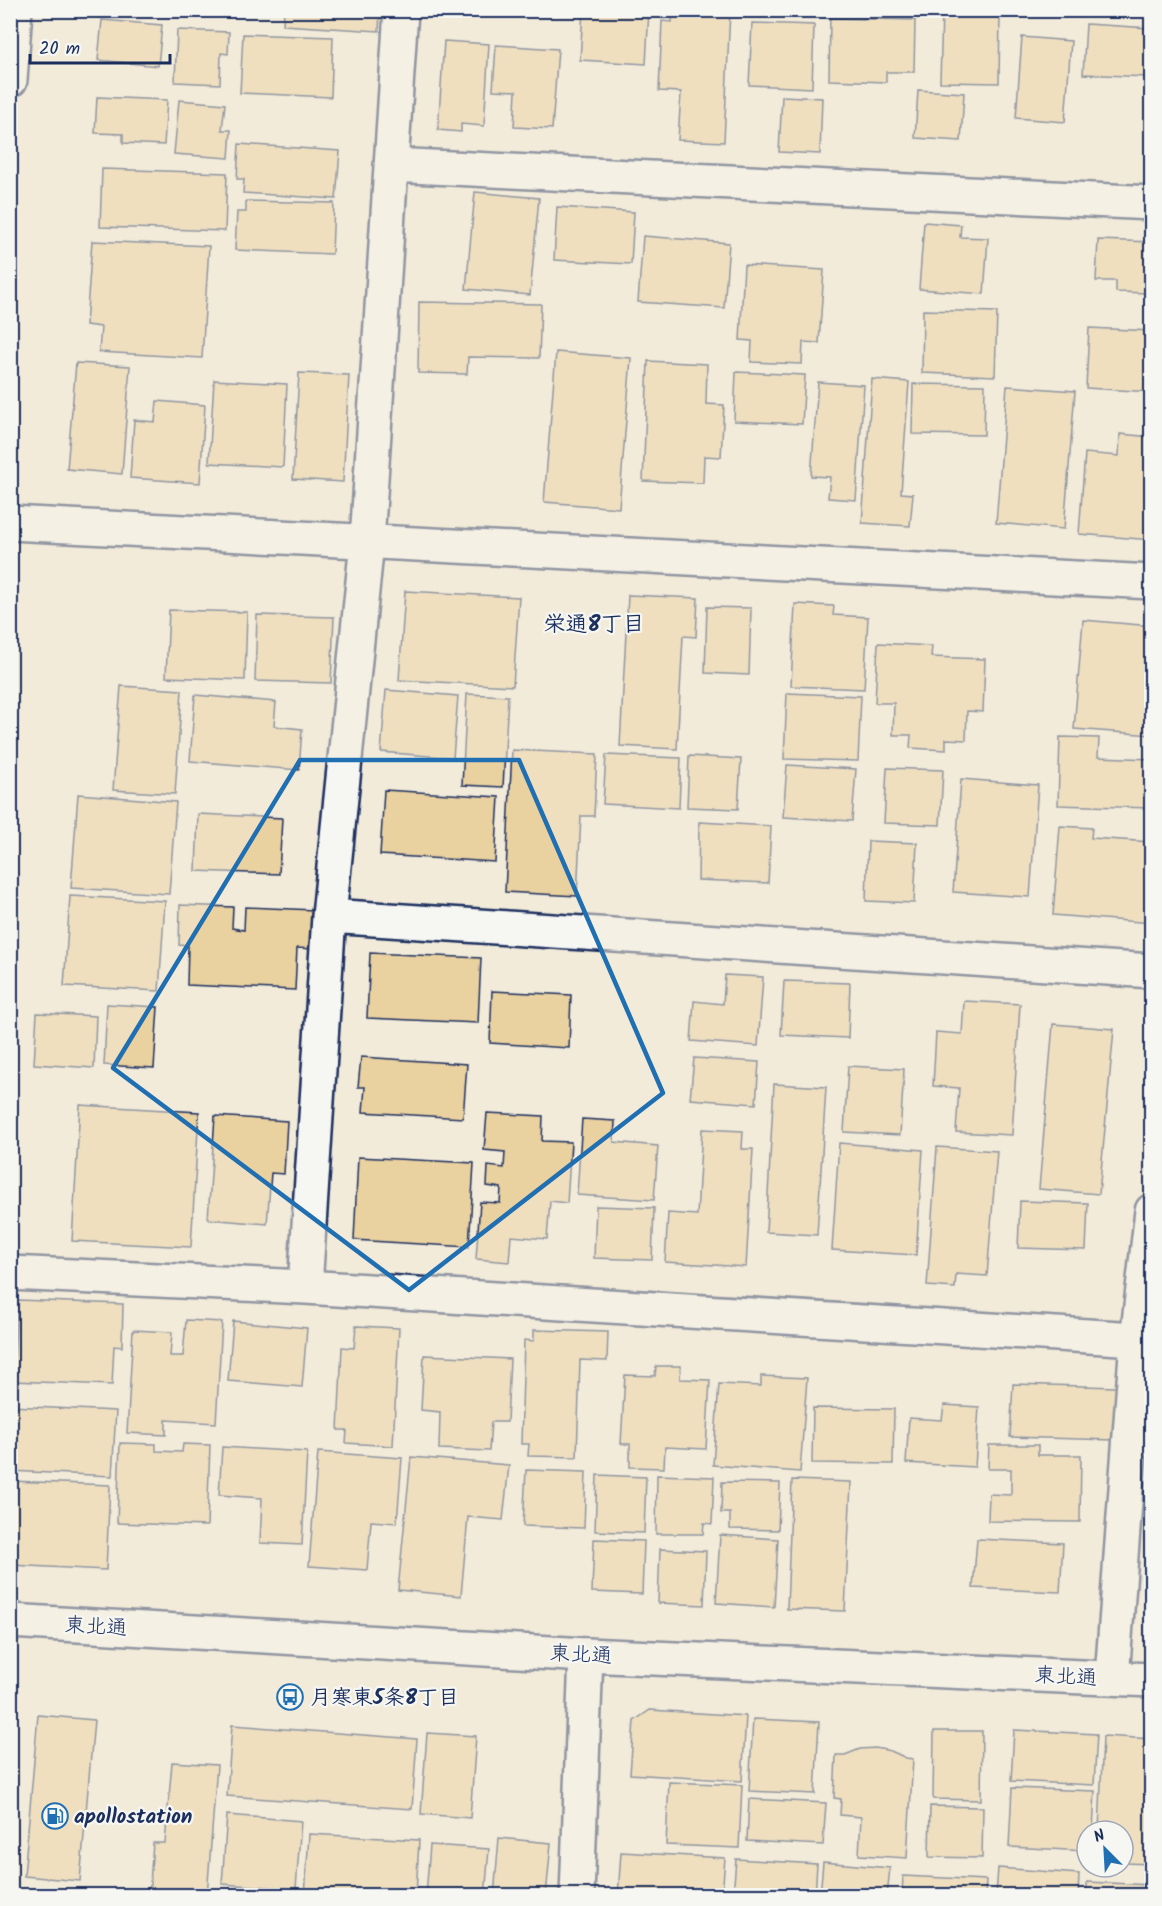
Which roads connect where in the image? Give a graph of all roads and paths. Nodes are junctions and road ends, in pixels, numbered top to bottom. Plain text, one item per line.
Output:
1 (15, 10) edge
2 (401, 10) edge
3 (10, 80) edge
4 (391, 165) junction
5 (1152, 203) edge
6 (10, 523) edge
7 (367, 542) junction
8 (1152, 582) edge
9 (329, 916) junction
10 (1152, 971) edge
11 (1152, 1211) edge
12 (10, 1273) edge
13 (305, 1287) junction
14 (1144, 1340) edge
15 (10, 1622) edge
16 (586, 1655) junction
17 (1112, 1678) junction
18 (1152, 1680) edge
19 (577, 1896) edge

1 - 3 street
2 - 4 street
4 - 5 street
4 - 7 street
6 - 7 street
7 - 8 street
7 - 9 street
9 - 10 street
9 - 13 street
11 - 14 street
12 - 13 street
13 - 14 street
14 - 17 street
15 - 16 street, 東北通
16 - 17 street, 東北通
16 - 19 street
17 - 18 street, 東北通

